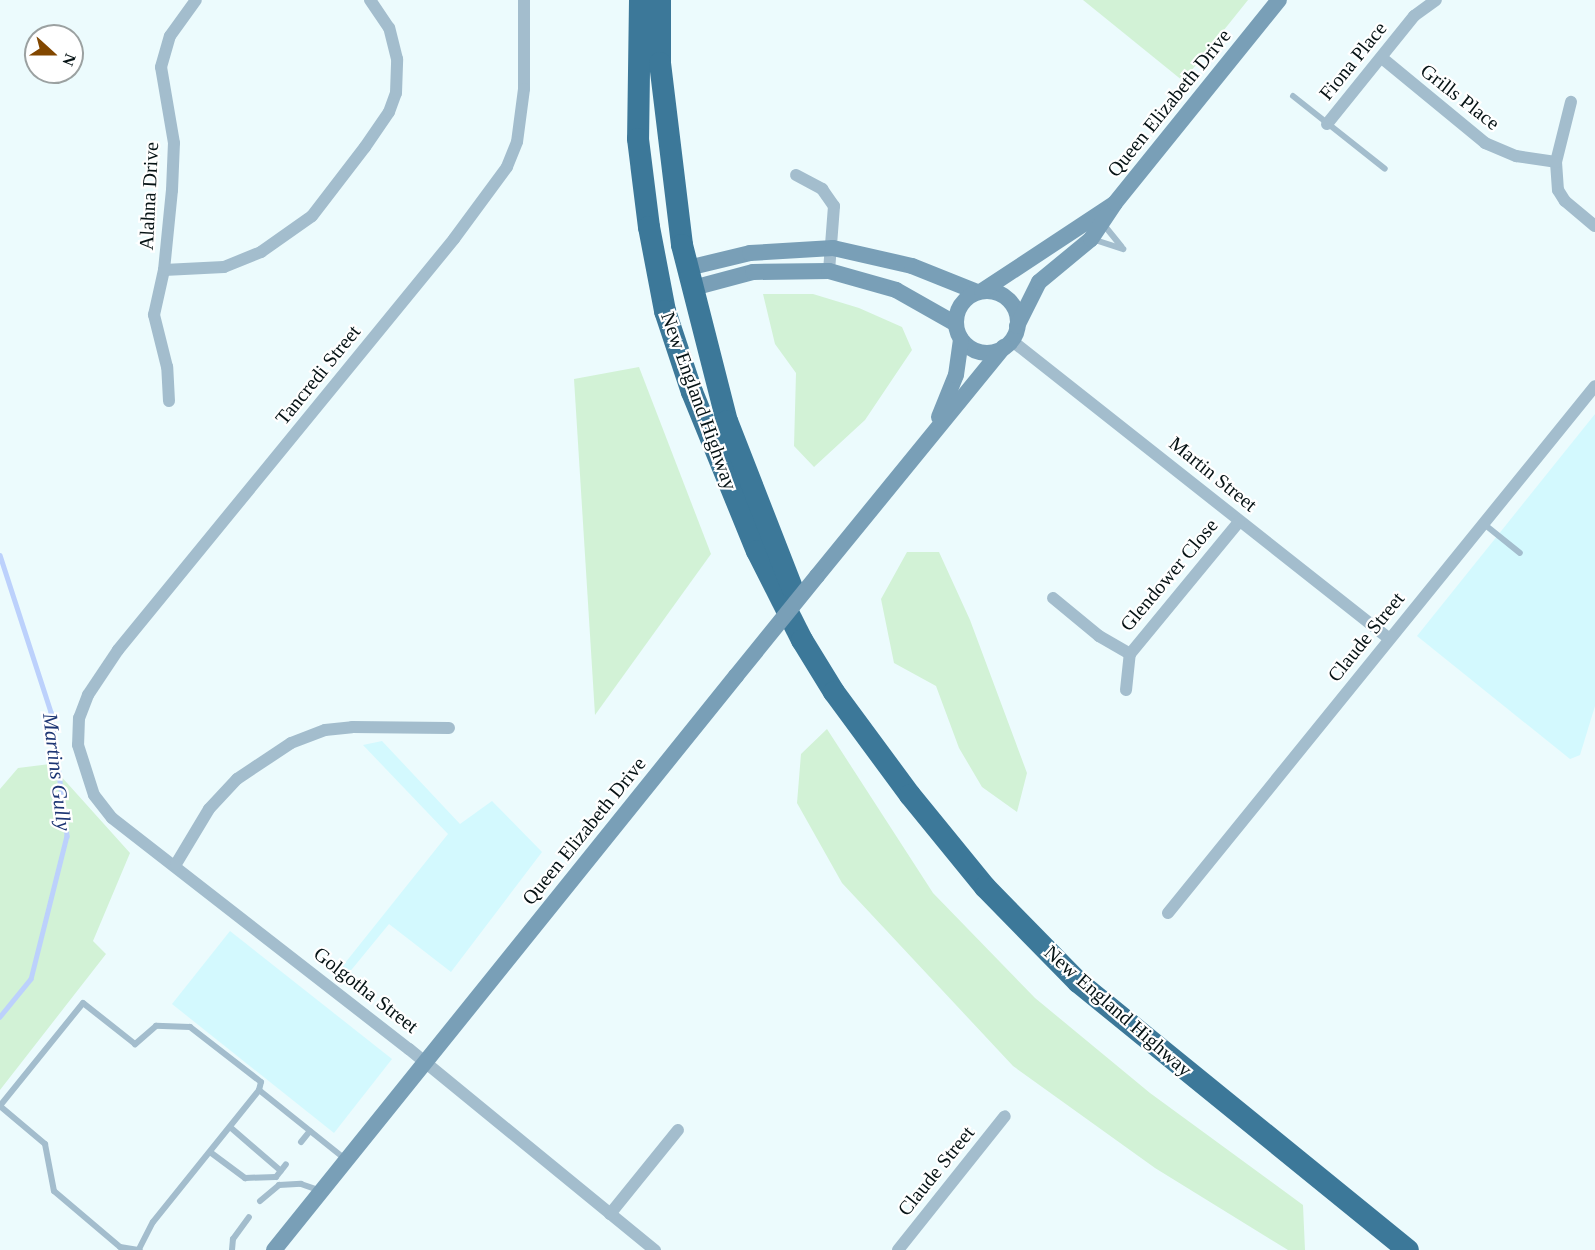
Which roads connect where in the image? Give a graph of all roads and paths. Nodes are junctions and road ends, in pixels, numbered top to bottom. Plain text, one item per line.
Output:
1 (196, 0) edge
2 (370, 0) edge
3 (640, 0) edge
4 (660, 0) edge
5 (1279, 0) edge
6 (1436, 0) edge
7 (524, 3) edge
8 (1382, 58) junction
9 (638, 82) junction
10 (1293, 96) dead end
11 (1571, 102) dead end
12 (1328, 124) junction
13 (1556, 162) junction
14 (1385, 170) dead end
15 (796, 175) dead end
16 (1115, 203) junction
17 (1103, 225) junction
18 (1595, 226) edge
19 (1091, 239) junction
20 (832, 248) junction
21 (164, 270) junction
22 (829, 271) junction
23 (689, 278) junction
24 (980, 291) junction
25 (958, 331) junction
26 (1011, 338) junction
27 (1595, 386) edge
28 (692, 392) junction
29 (169, 401) dead end
30 (926, 438) junction
31 (1239, 522) junction
32 (1483, 524) junction
33 (1520, 553) dead end
34 (1053, 598) dead end
35 (1389, 639) junction
36 (1130, 654) junction
37 (1126, 690) dead end
38 (448, 728) dead end
39 (867, 733) junction
40 (78, 745) joint
41 (176, 864) junction
42 (1168, 913) dead end
43 (425, 1062) junction
44 (259, 1090) junction
45 (1005, 1116) dead end
46 (230, 1127) junction
47 (678, 1130) dead end
48 (310, 1131) junction
49 (301, 1142) dead end
50 (210, 1152) junction
51 (346, 1160) junction
52 (286, 1164) dead end
53 (281, 1171) junction
54 (276, 1177) junction
55 (279, 1185) junction
56 (321, 1191) junction
57 (260, 1201) dead end
58 (610, 1214) junction
59 (249, 1217) dead end
60 (140, 1250) edge
61 (232, 1250) edge
62 (274, 1250) edge
63 (655, 1250) edge
64 (898, 1250) edge
65 (1408, 1250) edge

1 - 21 street, Alahna Drive
2 - 21 street
3 - 9 highway, New England Highway
4 - 23 highway, New England Highway
5 - 16 main road, Queen Elizabeth Drive
6 - 8 street, Fiona Place
7 - 40 street, Tancredi Street
8 - 12 street, Fiona Place
8 - 13 street, Grills Place
9 - 23 highway
9 - 28 highway, New England Highway
10 - 12 lane
11 - 13 street
12 - 14 lane
13 - 18 street
15 - 20 street
16 - 17 main road, Queen Elizabeth Drive
16 - 24 main road, Queen Elizabeth Drive
17 - 19 main road, Queen Elizabeth Drive
17 - 19 lane
19 - 26 main road, Queen Elizabeth Drive
20 - 22 street
20 - 23 main road
20 - 24 main road
21 - 29 street, Alahna Drive
22 - 23 main road
22 - 25 main road
23 - 28 highway
23 - 39 highway, New England Highway
24 - 25 main road
24 - 26 main road
25 - 26 main road
25 - 30 main road, Queen Elizabeth Drive
26 - 30 main road, Queen Elizabeth Drive
26 - 31 street, Martin Street
27 - 32 street, Claude Street
28 - 39 highway, New England Highway
30 - 43 main road, Queen Elizabeth Drive, bridge
31 - 35 street, Martin Street
31 - 36 street, Glendower Close
32 - 33 lane
32 - 35 street, Claude Street
34 - 36 street, Glendower Close
35 - 42 street, Claude Street
36 - 37 street, Glendower Close
38 - 41 street
39 - 65 highway, New England Highway
40 - 41 street, Golgotha Street
41 - 43 street, Golgotha Street
43 - 51 main road, Queen Elizabeth Drive
43 - 58 street, Golgotha Street
44 - 46 lane
44 - 48 lane
44 - 60 lane
45 - 64 street, Claude Street
46 - 50 lane
46 - 53 lane
47 - 58 street
48 - 49 lane
48 - 51 lane
50 - 54 lane
50 - 60 lane
51 - 56 main road, Queen Elizabeth Drive
52 - 53 lane
53 - 54 lane
54 - 55 lane
55 - 56 lane
55 - 57 lane
56 - 62 main road, Queen Elizabeth Drive
58 - 63 street, Golgotha Street
59 - 61 lane

